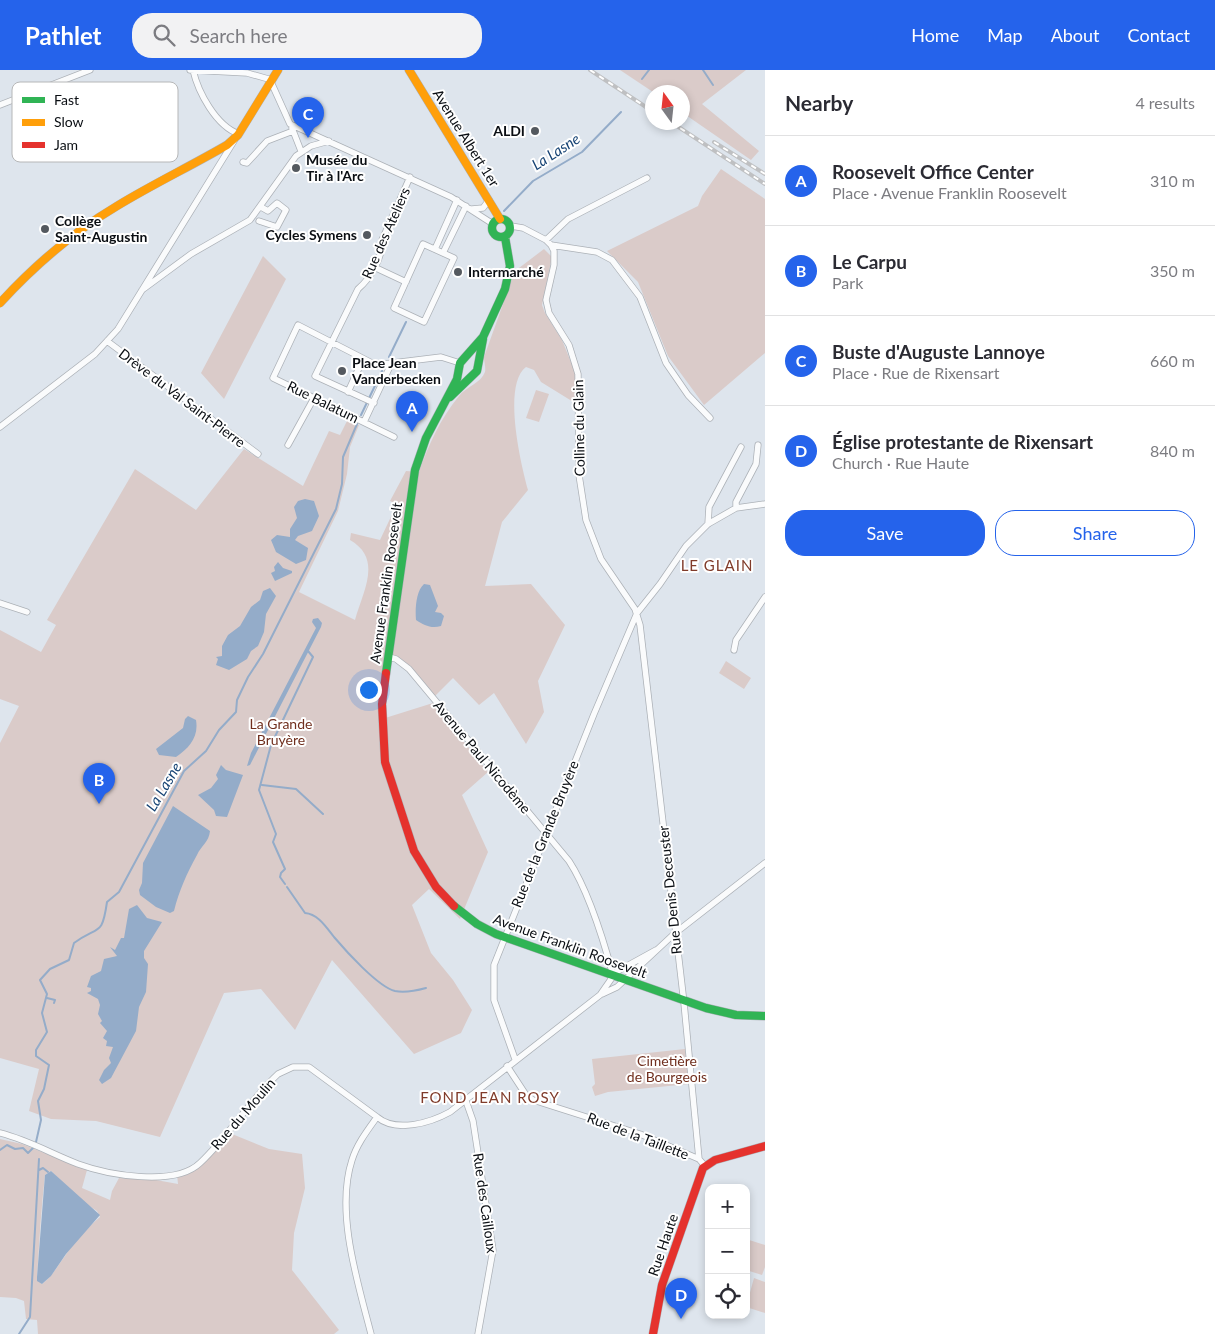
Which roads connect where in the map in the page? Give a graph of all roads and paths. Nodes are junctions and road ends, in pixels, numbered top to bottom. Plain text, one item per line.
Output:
1 (69, 70) edge
2 (90, 70) edge
3 (191, 70) edge
4 (278, 70) edge
5 (409, 70) edge
6 (70, 77) junction
7 (271, 81) junction
8 (57, 82) edge
9 (12, 99) edge
10 (0, 104) edge
11 (290, 124) junction
12 (293, 130) junction
13 (239, 135) junction
14 (329, 141) junction
15 (300, 151) junction
16 (243, 162) dead end
17 (410, 177) junction
18 (647, 178) dead end
19 (457, 200) junction
20 (489, 200) junction
21 (260, 207) junction
22 (468, 207) junction
23 (268, 211) junction
24 (500, 219) junction
25 (259, 221) dead end
26 (268, 223) junction
27 (493, 224) junction
28 (510, 226) junction
29 (505, 236) junction
30 (546, 240) junction
31 (552, 245) junction
32 (435, 249) junction
33 (443, 253) junction
34 (374, 267) junction
35 (406, 282) junction
36 (141, 291) junction
37 (0, 303) edge
38 (483, 337) junction
39 (107, 341) junction
40 (333, 342) junction
41 (363, 359) junction
42 (392, 362) junction
43 (462, 364) junction
44 (477, 364) junction
45 (472, 376) junction
46 (348, 392) junction
47 (314, 398) junction
48 (447, 400) junction
49 (374, 403) junction
50 (710, 418) dead end
51 (364, 422) junction
52 (0, 427) edge
53 (394, 437) dead end
54 (288, 445) dead end
55 (758, 445) dead end
56 (741, 447) dead end
57 (258, 454) dead end
58 (765, 504) edge
59 (736, 508) junction
60 (708, 524) junction
61 (765, 597) edge
62 (0, 603) edge
63 (27, 612) dead end
64 (637, 613) junction
65 (734, 650) dead end
66 (388, 657) junction
67 (545, 834) junction
68 (765, 863) edge
69 (674, 934) junction
70 (504, 937) junction
71 (656, 950) junction
72 (613, 975) junction
73 (625, 979) junction
74 (600, 995) junction
75 (683, 1000) junction
76 (765, 1016) edge
77 (516, 1059) junction
78 (507, 1066) junction
79 (466, 1101) junction
80 (377, 1117) junction
81 (0, 1133) edge
82 (765, 1146) edge
83 (699, 1159) junction
84 (705, 1166) junction
85 (371, 1334) edge
86 (478, 1334) edge
87 (653, 1334) edge

1 - 6 street
2 - 6 street
3 - 7 street
3 - 13 street
4 - 7 main road
5 - 20 main road, Avenue Albert 1er
6 - 8 street
7 - 11 street
7 - 13 main road
9 - 10 street
11 - 12 street
11 - 14 street
12 - 15 street
12 - 16 street
13 - 36 street
13 - 37 main road
14 - 15 street
14 - 17 street
15 - 21 street
17 - 19 street
17 - 34 street, Rue des Ateliers
18 - 30 street
19 - 22 street
19 - 32 street
20 - 22 street
20 - 24 main road, Avenue Albert 1er
21 - 23 street
21 - 36 street
22 - 27 street
22 - 33 street
23 - 26 street
23 - 26 street
24 - 27 main road
24 - 28 main road
25 - 26 street
27 - 29 main road
28 - 29 main road
28 - 30 street
29 - 38 main road, Avenue Franklin Roosevelt
30 - 31 street
31 - 50 street
31 - 64 street, Colline du Glain
32 - 33 street
32 - 35 street
33 - 35 street
34 - 35 street
34 - 40 street, Rue des Ateliers
36 - 39 street
38 - 43 main road, Avenue Franklin Roosevelt
38 - 44 main road, Avenue Franklin Roosevelt
39 - 52 street
39 - 57 street, Drève du Val Saint-Pierre
40 - 41 street, Rue Balatum
40 - 46 street
40 - 47 street, Rue Balatum
41 - 42 street, Rue Balatum
41 - 46 street
42 - 43 street, Rue Balatum
42 - 49 street
43 - 44 main road
43 - 45 main road
43 - 48 main road, Avenue Franklin Roosevelt
44 - 45 main road
45 - 48 main road, Avenue Franklin Roosevelt
46 - 49 street
47 - 51 street, Rue Balatum
47 - 54 street
48 - 66 main road, Avenue Franklin Roosevelt
49 - 51 street
51 - 53 street, Rue Balatum
55 - 59 street
56 - 60 street
58 - 59 street
59 - 60 street, Rue de la Grande Bruyère
60 - 64 street, Rue de la Grande Bruyère
61 - 65 street
62 - 63 street
64 - 67 street, Rue de la Grande Bruyère
64 - 69 street, Rue Denis Deceuster
66 - 67 street, Avenue Paul Nicodème
66 - 70 main road, Avenue Franklin Roosevelt
67 - 70 street, Rue de la Grande Bruyère
67 - 72 street, Avenue Paul Nicodème
68 - 69 street
69 - 71 street
69 - 75 street, Rue Denis Deceuster
70 - 72 main road, Avenue Franklin Roosevelt
70 - 77 street, Rue de la Grande Bruyère
71 - 72 street
71 - 73 street
72 - 73 main road, Avenue Franklin Roosevelt
72 - 74 street
73 - 74 street
73 - 75 main road, Avenue Franklin Roosevelt
74 - 77 street, Rue du Moulin
75 - 76 main road, Avenue Franklin Roosevelt
75 - 83 street, Rue Denis Deceuster
77 - 78 street, Rue du Moulin
78 - 79 street, Rue du Moulin
78 - 83 street, Rue de la Taillette
79 - 80 street, Rue du Moulin
79 - 86 street, Rue des Cailloux
80 - 81 street, Rue du Moulin
80 - 85 street
82 - 84 main road
83 - 84 street
84 - 87 main road, Rue Haute

